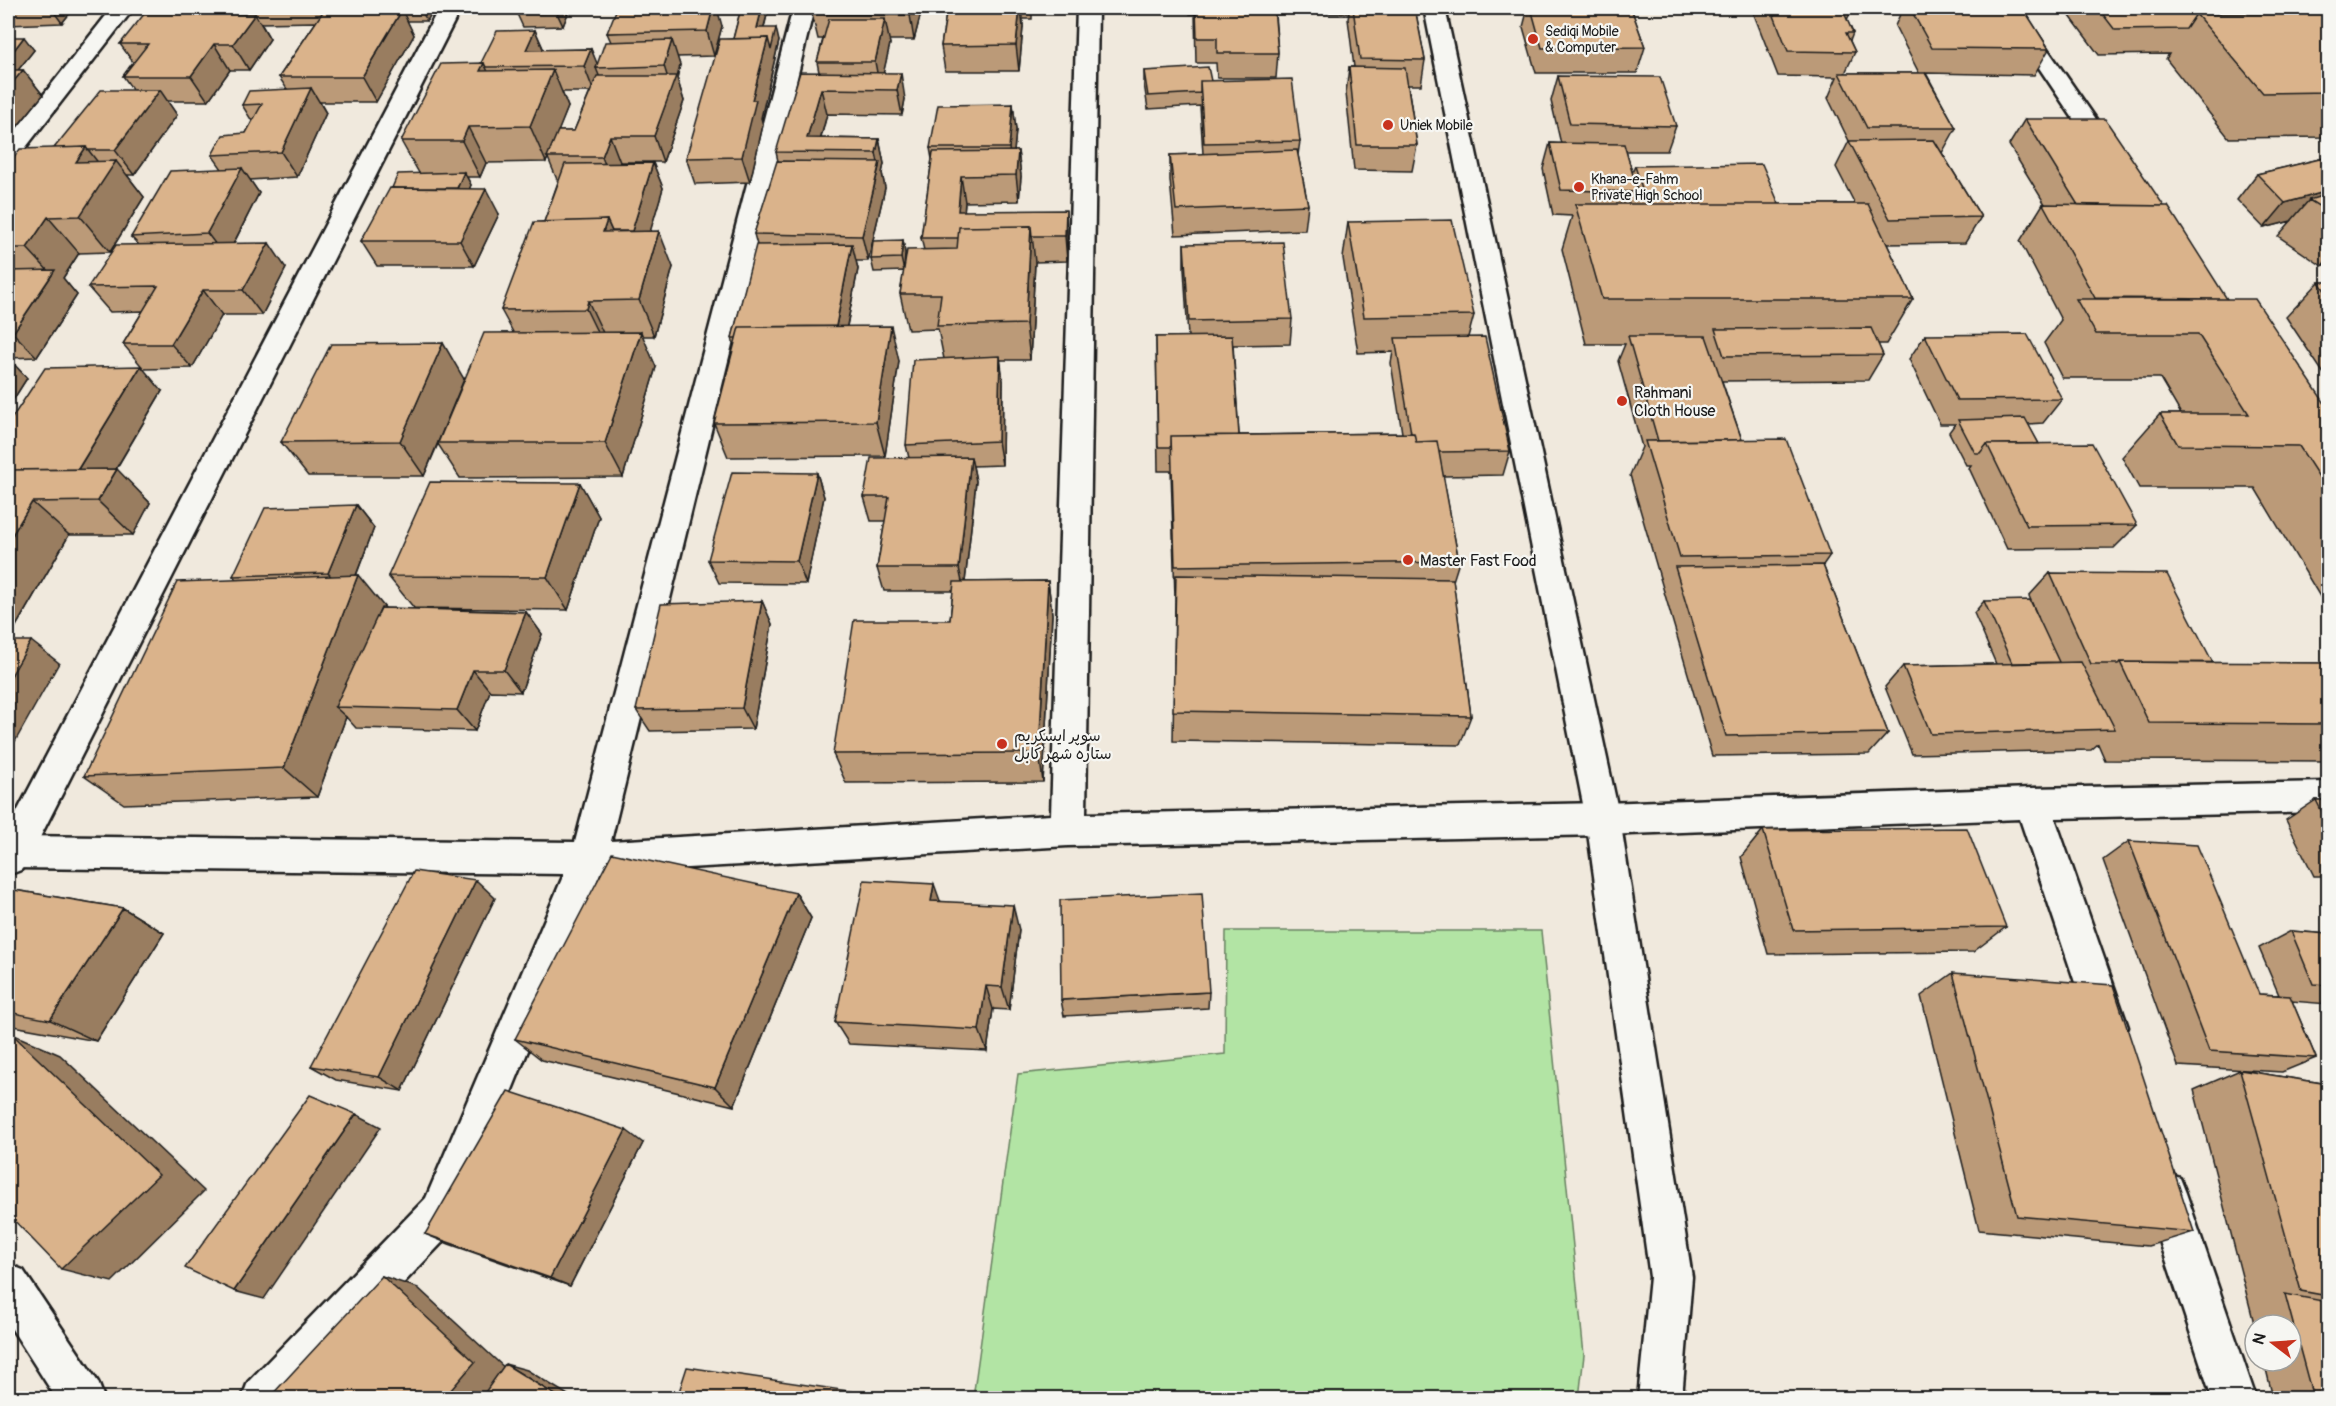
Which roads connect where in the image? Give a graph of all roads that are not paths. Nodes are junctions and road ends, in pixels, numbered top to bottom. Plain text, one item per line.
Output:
1 (123, 8) edge
2 (450, 8) edge
3 (803, 8) edge
4 (1087, 8) edge
5 (1434, 8) edge
6 (2009, 8) edge
7 (8, 155) edge
8 (2122, 174) edge
9 (2328, 797) edge
10 (2032, 803) junction
11 (1603, 819) junction
12 (1068, 830) junction
13 (11, 856) edge
14 (589, 858) junction
15 (2121, 1063) edge
16 (2156, 1165) edge
17 (8, 1285) edge
18 (82, 1398) edge
19 (264, 1398) edge
20 (1660, 1398) edge
21 (2234, 1398) edge

1 - 7 street
2 - 13 street
3 - 14 street
4 - 12 street
5 - 11 street
6 - 8 street
9 - 10 street
10 - 11 street
10 - 15 street
11 - 12 street
11 - 20 street
12 - 14 street
13 - 14 street
14 - 19 street
16 - 21 street
17 - 18 street

